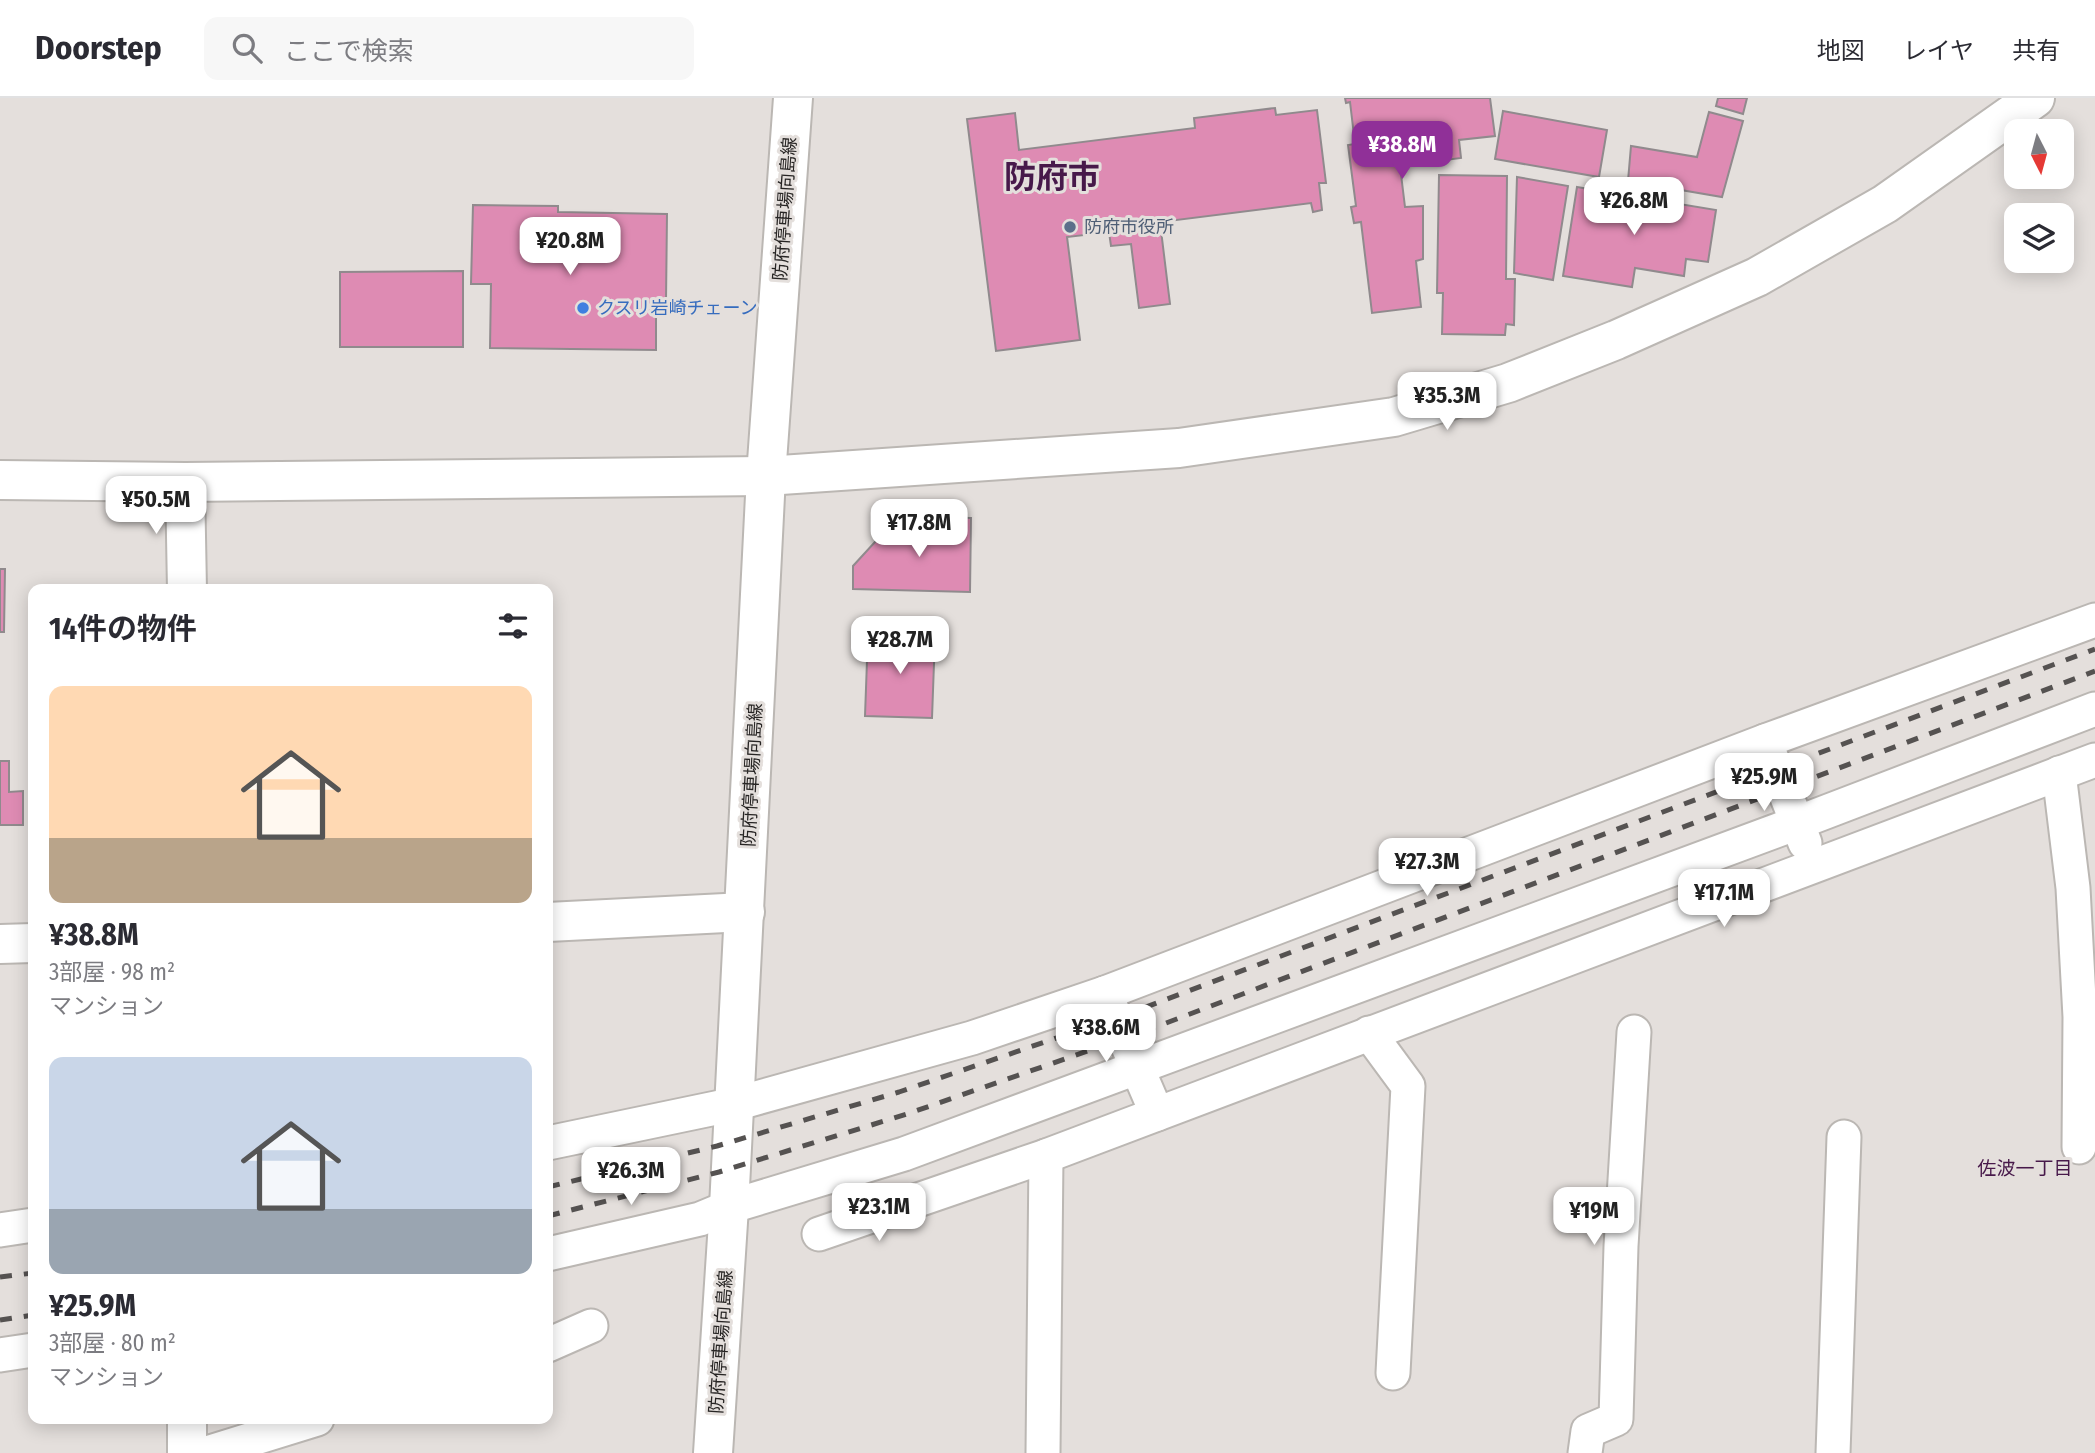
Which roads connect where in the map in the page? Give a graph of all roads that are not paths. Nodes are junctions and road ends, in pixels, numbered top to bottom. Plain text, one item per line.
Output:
1 (793, 98) edge
2 (2035, 98) edge
3 (766, 476) junction
4 (0, 480) edge
5 (185, 482) junction
6 (187, 584) edge
7 (2095, 620) edge
8 (2095, 709) edge
9 (1765, 741) junction
10 (2095, 760) edge
11 (2059, 773) junction
12 (1797, 823) junction
13 (1814, 866) junction
14 (745, 912) junction
15 (553, 922) edge
16 (28, 943) edge
17 (0, 944) edge
18 (1105, 993) junction
19 (1634, 1032) dead end
20 (1369, 1033) junction
21 (1137, 1068) junction
22 (735, 1104) junction
23 (1157, 1114) junction
24 (1844, 1137) dead end
25 (553, 1142) edge
26 (2079, 1147) dead end
27 (904, 1154) junction
28 (1046, 1156) junction
29 (922, 1200) junction
30 (730, 1207) junction
31 (28, 1226) edge
32 (0, 1230) edge
33 (819, 1234) dead end
34 (553, 1253) edge
35 (591, 1326) dead end
36 (553, 1343) edge
37 (28, 1351) edge
38 (0, 1355) edge
39 (1393, 1373) dead end
40 (187, 1424) edge
41 (301, 1424) edge
42 (187, 1453) edge
43 (207, 1453) edge
44 (713, 1453) edge
45 (1043, 1453) edge
46 (1585, 1453) edge
47 (1833, 1453) edge

1 - 3 street, 防府停車場向島線
2 - 3 street
3 - 5 street
3 - 14 street, 防府停車場向島線
4 - 5 street
5 - 6 street
7 - 9 street
8 - 12 street
9 - 12 street
9 - 18 street
10 - 11 street
11 - 13 street
11 - 26 street
12 - 13 street
12 - 21 street
13 - 20 street
14 - 15 street
14 - 22 street, 防府停車場向島線
16 - 17 street
18 - 21 street
18 - 22 street
19 - 46 street
20 - 23 street
20 - 39 street
21 - 23 street
21 - 27 street
22 - 25 street
22 - 30 street, 防府停車場向島線
23 - 28 street
24 - 47 street
27 - 29 street
27 - 30 street
28 - 29 street
28 - 45 street
29 - 33 street
30 - 34 street
30 - 44 street, 防府停車場向島線
31 - 32 street
35 - 36 street
37 - 38 street
40 - 42 street
41 - 43 street

